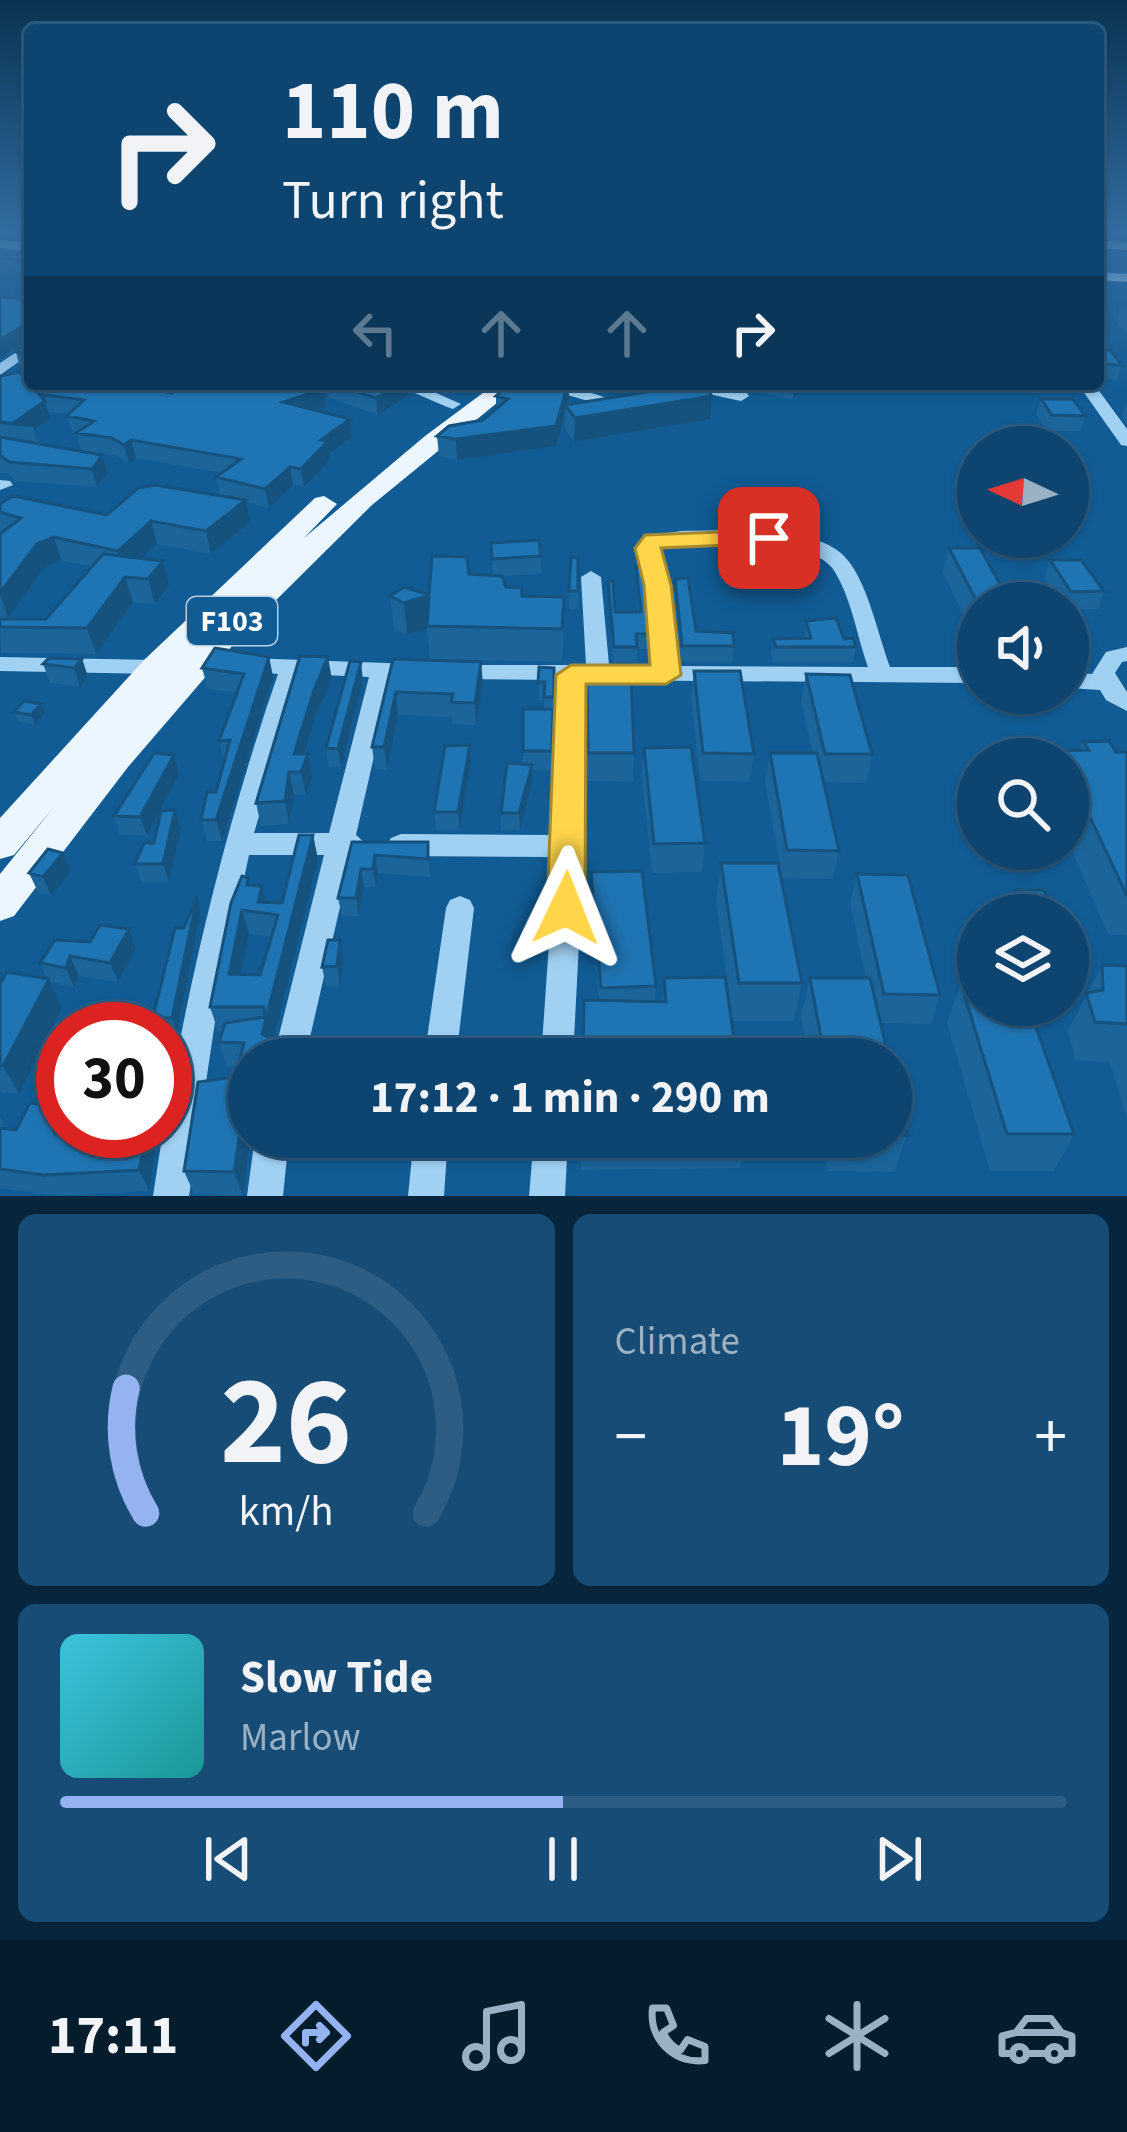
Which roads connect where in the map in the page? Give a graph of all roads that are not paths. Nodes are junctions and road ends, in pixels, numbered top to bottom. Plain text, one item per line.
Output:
1 (24, 352) edge
2 (0, 370) edge
3 (417, 390) edge
4 (473, 390) edge
5 (501, 390) edge
6 (566, 390) edge
7 (698, 390) edge
8 (1090, 390) edge
9 (741, 396) dead end
10 (650, 399) edge
11 (453, 404) junction
12 (1127, 441) edge
13 (591, 578) dead end
14 (1127, 654) edge
15 (0, 664) edge
16 (238, 664) edge
17 (155, 667) junction
18 (292, 667) junction
19 (382, 670) junction
20 (584, 675) junction
21 (666, 675) junction
22 (882, 675) junction
23 (957, 675) edge
24 (1089, 682) edge
25 (1106, 683) junction
26 (1127, 703) edge
27 (0, 844) edge
28 (242, 844) junction
29 (342, 844) junction
30 (568, 846) junction
31 (0, 904) edge
32 (460, 908) dead end
33 (295, 1038) edge
34 (443, 1038) edge
35 (557, 1038) edge
36 (270, 1158) edge
37 (429, 1158) edge
38 (550, 1158) edge
39 (171, 1196) edge
40 (265, 1196) edge
41 (426, 1196) edge
42 (548, 1196) edge

1 - 2 street
3 - 11 street
4 - 11 main road, F103
5 - 31 main road, F103
6 - 10 street
7 - 9 street
8 - 12 street
11 - 17 main road, F103
13 - 20 street
14 - 25 street
15 - 17 street
16 - 18 street
17 - 27 main road, F103
18 - 19 street
18 - 28 street
19 - 20 street
19 - 29 street
20 - 21 street
20 - 30 street
21 - 22 street
21 - 22 street
22 - 23 street
24 - 25 street
25 - 26 street
28 - 29 street
28 - 39 street
29 - 30 street
29 - 33 street
30 - 35 street
32 - 34 street
36 - 40 street
37 - 41 street
38 - 42 street

